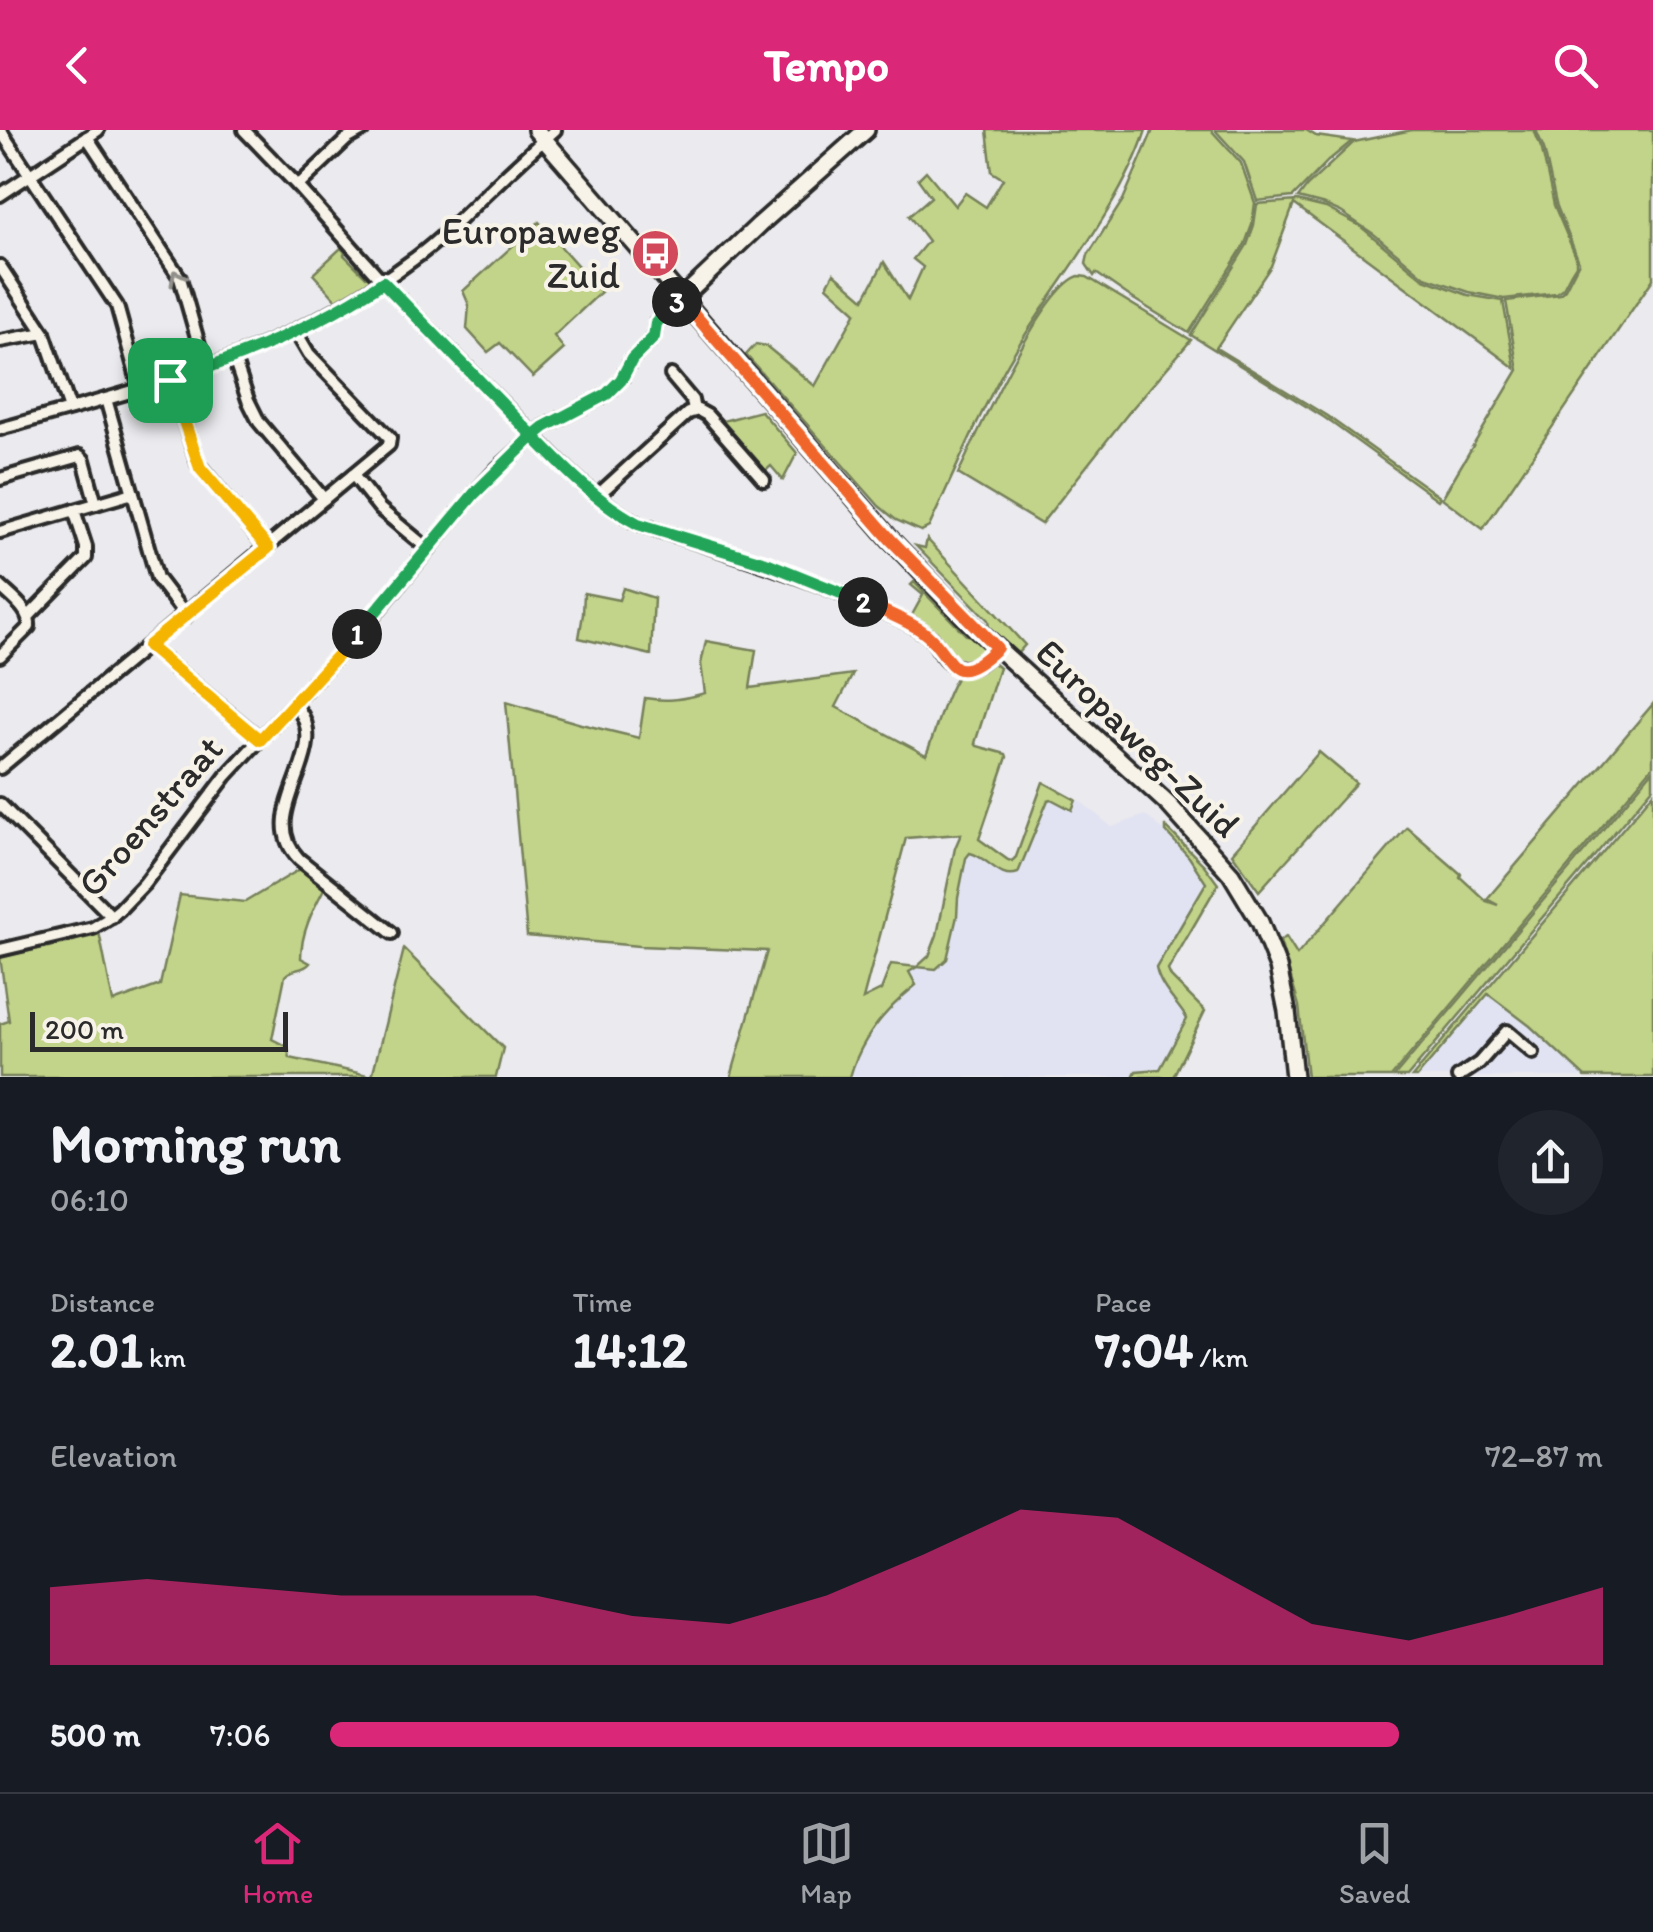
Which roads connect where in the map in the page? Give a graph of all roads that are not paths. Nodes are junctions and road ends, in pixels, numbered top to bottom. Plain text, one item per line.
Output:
1 (98, 130) edge
2 (244, 130) edge
3 (866, 130) edge
4 (359, 131) edge
5 (545, 133) edge
6 (87, 137) junction
7 (2, 138) edge
8 (30, 175) junction
9 (298, 186) junction
10 (0, 195) edge
11 (0, 266) edge
12 (383, 282) junction
13 (681, 299) junction
14 (296, 332) junction
15 (44, 333) junction
16 (0, 341) edge
17 (234, 359) junction
18 (206, 369) junction
19 (671, 375) dead end
20 (170, 380) junction
21 (140, 389) junction
22 (106, 399) junction
23 (70, 409) junction
24 (694, 410) junction
25 (0, 429) edge
26 (533, 436) junction
27 (353, 475) junction
28 (0, 479) edge
29 (764, 480) dead end
30 (133, 494) junction
31 (596, 496) junction
32 (324, 500) junction
33 (96, 504) junction
34 (74, 510) junction
35 (0, 532) edge
36 (268, 548) junction
37 (428, 549) junction
38 (0, 586) edge
39 (29, 616) junction
40 (186, 616) junction
41 (148, 646) junction
42 (997, 648) junction
43 (0, 656) edge
44 (294, 704) junction
45 (260, 740) junction
46 (0, 768) edge
47 (0, 804) edge
48 (112, 917) junction
49 (392, 933) dead end
50 (0, 950) edge
51 (1533, 1054) dead end
52 (1478, 1071) edge
53 (1294, 1077) edge
54 (1458, 1077) edge

1 - 6 street
2 - 9 street
3 - 13 street, Groenstraat
4 - 9 street
5 - 12 street
5 - 13 street, Europaweg-Zuid
6 - 8 street
18 -> 6 street
7 - 8 street
8 - 10 street
8 - 21 street
9 - 12 street
11 - 15 street
12 - 14 street
12 - 26 street
13 - 26 street, Groenstraat
13 - 42 street, Europaweg-Zuid
14 - 17 street
14 - 27 street
15 - 16 street
15 - 23 street
17 - 18 street
17 - 32 street
18 - 20 street
19 - 24 street
20 - 21 street
20 - 36 street
21 - 22 street
22 - 23 street
22 - 30 street
23 - 25 street
24 - 29 street
24 - 31 street
26 - 31 street
26 - 37 street, Groenstraat
27 - 32 street
27 - 37 street
28 - 33 street
30 - 33 street
30 - 40 street
31 - 42 street
32 - 36 street
33 - 34 street
34 - 35 street
34 - 39 street
36 - 40 street
37 - 44 street, Groenstraat
38 - 39 street
39 - 43 street
40 - 41 street
41 - 45 street
41 - 46 street
42 - 53 street, Europaweg-Zuid
44 - 45 street, Groenstraat
44 - 49 street
45 - 48 street, Groenstraat
47 - 48 street
48 - 50 street, Groenstraat
51 - 52 street
52 - 54 street

